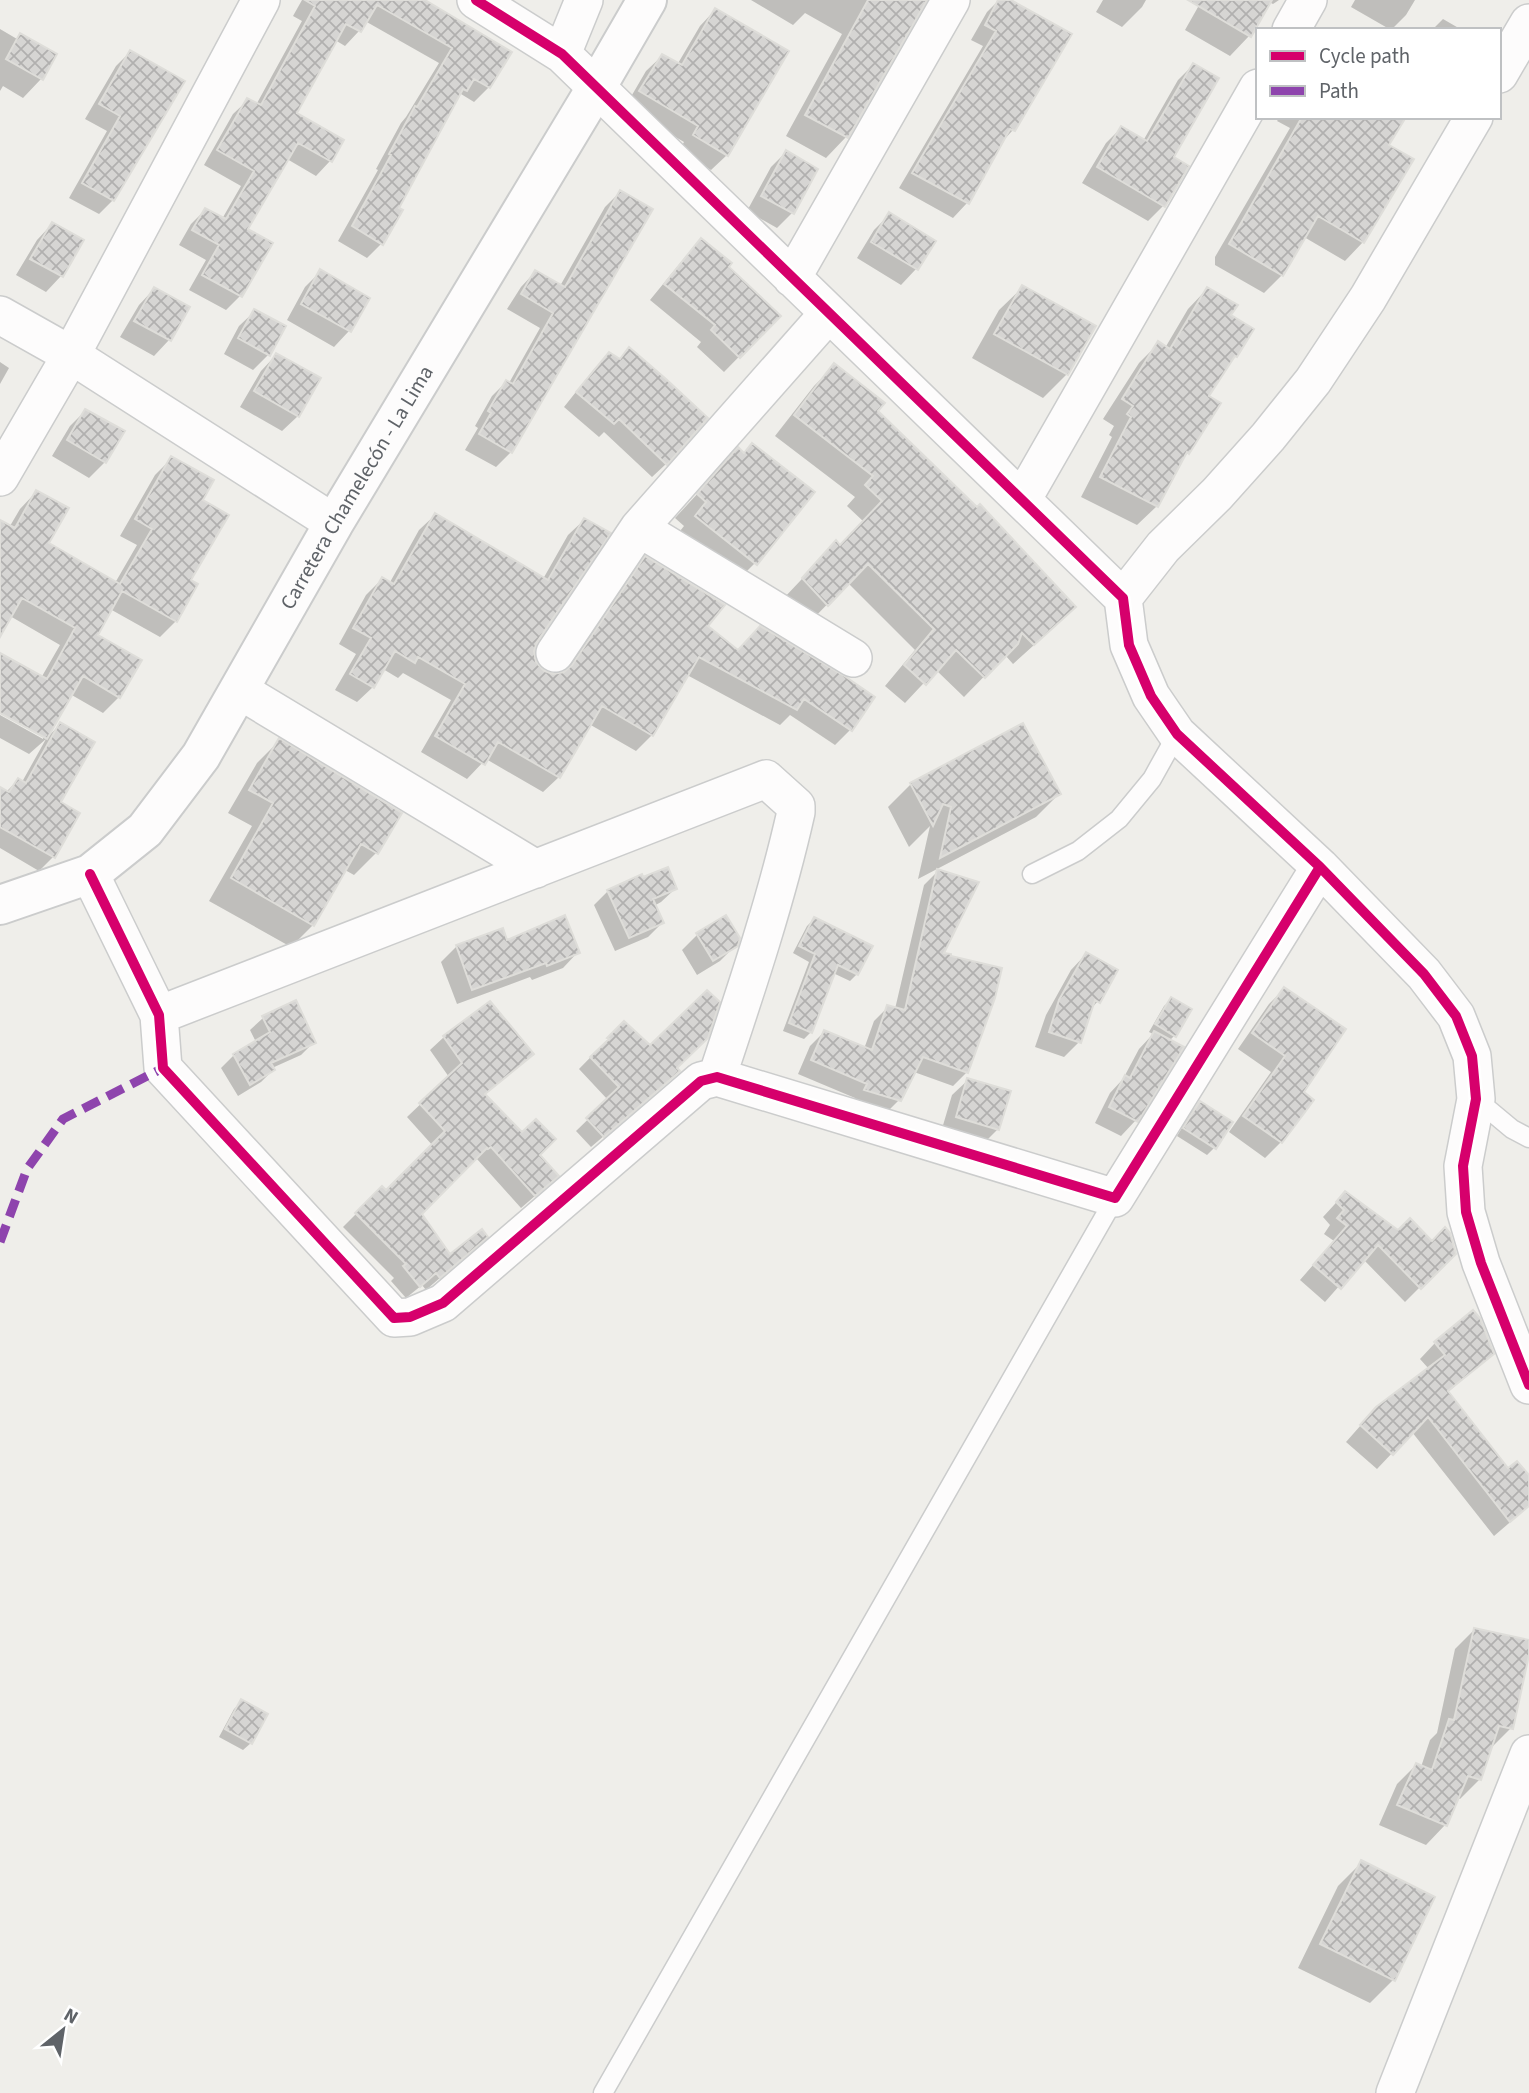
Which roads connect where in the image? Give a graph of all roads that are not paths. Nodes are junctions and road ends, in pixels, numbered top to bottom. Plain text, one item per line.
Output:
1 (261, 0) edge
2 (476, 0) edge
3 (584, 0) edge
4 (647, 0) edge
5 (951, 0) edge
6 (1308, 0) edge
7 (1529, 23) edge
8 (1292, 28) edge
9 (562, 54) junction
10 (1501, 71) edge
11 (596, 88) junction
12 (1256, 91) edge
13 (1473, 119) edge
14 (792, 278) junction
15 (829, 313) junction
16 (0, 315) edge
17 (71, 355) junction
18 (0, 477) edge
19 (1022, 500) junction
20 (334, 523) junction
21 (639, 528) junction
22 (1123, 598) junction
23 (555, 653) dead end
24 (853, 657) dead end
25 (239, 690) junction
26 (1177, 734) junction
27 (1320, 867) junction
28 (536, 869) junction
29 (90, 874) junction
30 (1032, 874) dead end
31 (0, 905) edge
32 (159, 1015) junction
33 (717, 1077) junction
34 (1476, 1099) junction
35 (1529, 1138) edge
36 (1115, 1198) junction
37 (1529, 1385) edge
38 (1529, 1754) edge
39 (603, 2093) edge
40 (1395, 2093) edge

1 - 17 street
2 - 9 street
3 - 9 street
4 - 11 street, Carretera Chamelecón - La Lima
5 - 14 street
6 - 8 street
7 - 10 street
9 - 11 street
11 - 14 street
11 - 20 street, Carretera Chamelecón - La Lima
12 - 19 street
13 - 22 street
14 - 15 street
15 - 19 street
15 - 21 street
16 - 17 street
17 - 18 street
17 - 20 street
19 - 22 street
20 - 25 street, Carretera Chamelecón - La Lima
21 - 23 street
21 - 24 street
22 - 26 street
25 - 28 street
25 - 29 street, Carretera Chamelecón - La Lima
26 - 27 street
26 - 30 lane
27 - 34 street
27 - 36 street
28 - 32 street
28 - 33 street
29 - 31 street, Carretera Chamelecón - La Lima
29 - 32 street
32 - 33 street
33 - 36 street
34 - 35 lane
34 - 37 street
36 - 39 lane
38 - 40 street

